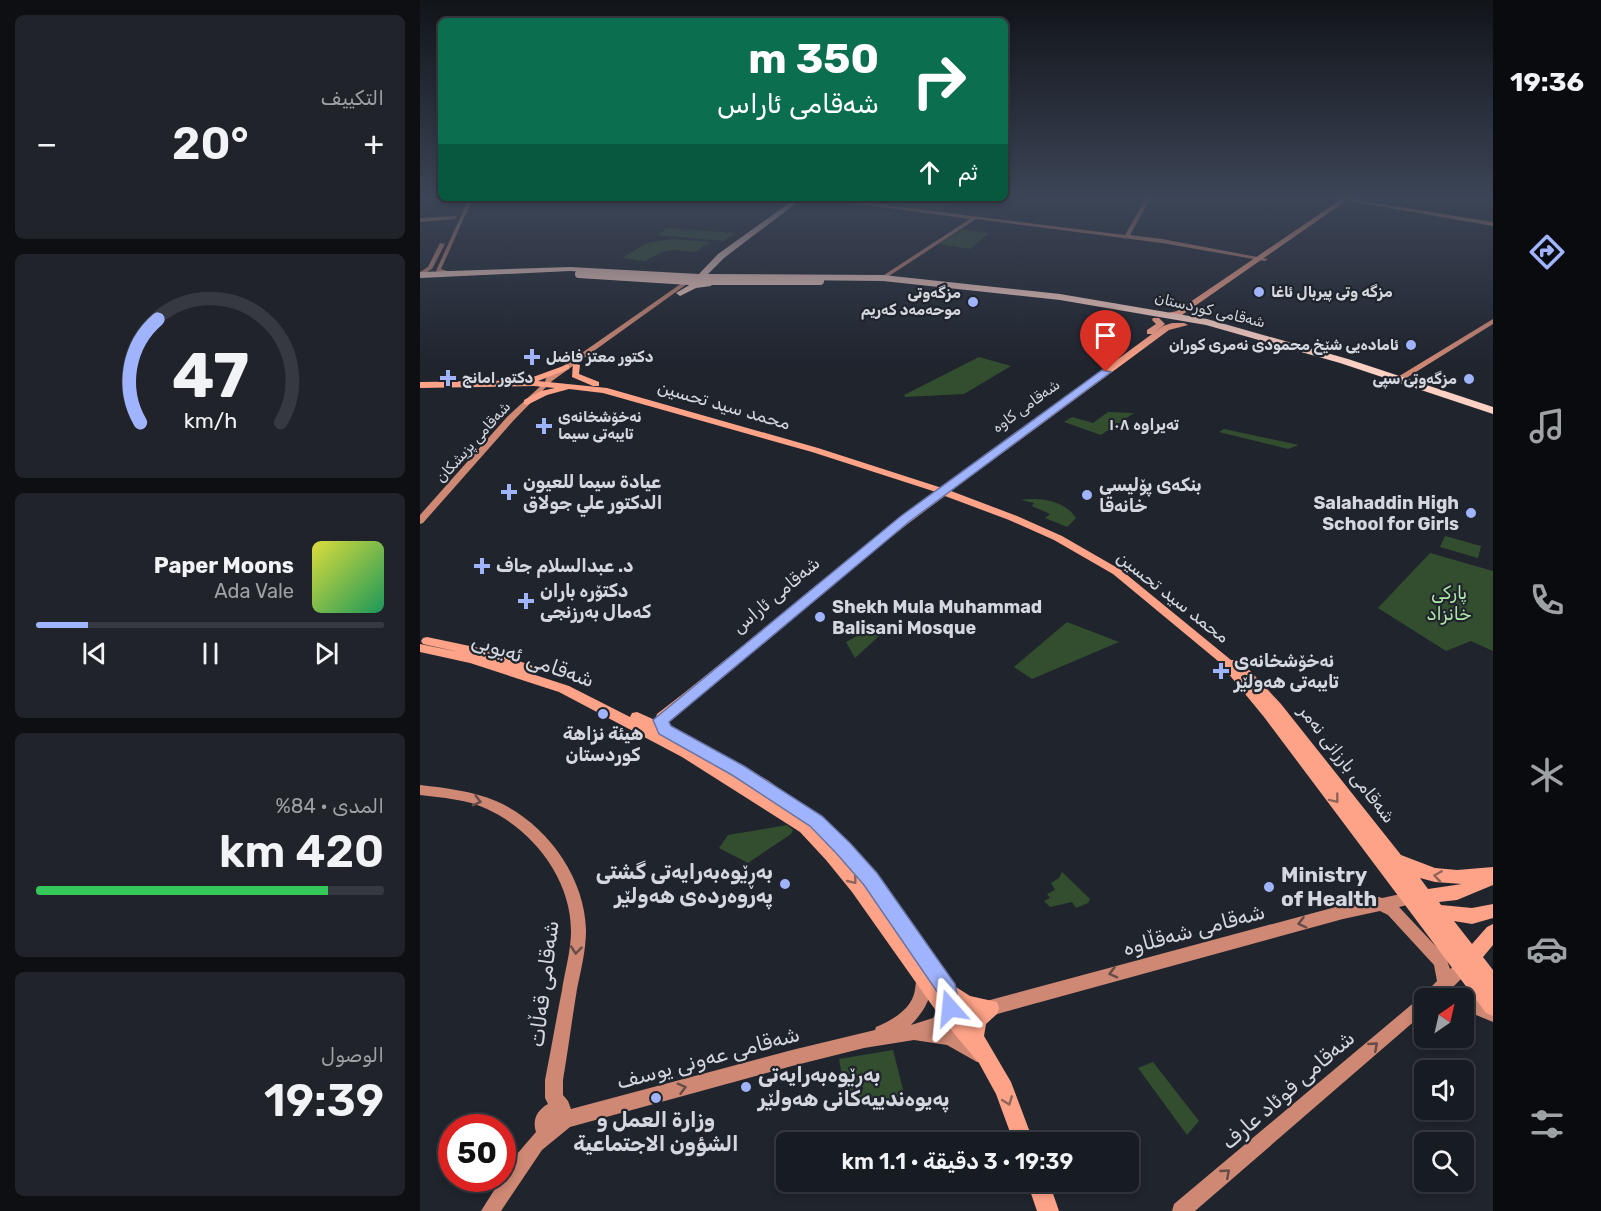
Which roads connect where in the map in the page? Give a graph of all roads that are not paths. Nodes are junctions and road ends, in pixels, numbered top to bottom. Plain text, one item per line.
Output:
1 (723, 253) edge
2 (726, 253) edge
3 (922, 253) edge
4 (1229, 253) edge
5 (1270, 253) edge
6 (445, 254) joint
7 (437, 255) joint
8 (1260, 259) junction
9 (450, 273) junction
10 (514, 273) junction
11 (420, 276) edge
12 (659, 277) junction
13 (775, 277) junction
14 (692, 278) junction
15 (748, 278) junction
16 (883, 278) junction
17 (626, 280) junction
18 (712, 281) junction
19 (911, 283) junction
20 (726, 284) junction
21 (1048, 298) junction
22 (1186, 317) junction
23 (1493, 321) edge
24 (1161, 325) junction
25 (1267, 342) junction
26 (576, 365) junction
27 (566, 367) joint
28 (1400, 378) junction
29 (547, 381) junction
30 (420, 384) edge
31 (593, 386) junction
32 (527, 402) junction
33 (1493, 411) edge
34 (1493, 420) edge
35 (941, 488) junction
36 (420, 520) edge
37 (420, 640) edge
38 (420, 648) edge
39 (635, 717) junction
40 (664, 730) junction
41 (420, 790) edge
42 (1390, 852) junction
43 (1493, 876) edge
44 (1457, 893) junction
45 (1418, 897) junction
46 (1379, 903) junction
47 (1493, 911) edge
48 (1439, 913) junction
49 (1493, 932) edge
50 (1451, 950) junction
51 (1468, 961) junction
52 (924, 978) junction
53 (1446, 984) junction
54 (1493, 984) edge
55 (1441, 988) edge
56 (948, 990) junction
57 (1474, 1006) edge
58 (1493, 1007) edge
59 (990, 1008) junction
60 (1414, 1011) edge
61 (948, 1012) junction
62 (1493, 1014) edge
63 (911, 1032) junction
64 (864, 1040) junction
65 (989, 1061) junction
66 (560, 1108) junction
67 (1020, 1132) edge
68 (1041, 1192) edge
69 (490, 1211) edge
70 (1048, 1211) edge
71 (1181, 1211) edge

1 - 14 highway
2 - 14 highway
3 - 16 main road
4 - 8 main road
5 - 8 main road
6 - 7 main road
6 - 9 main road
7 - 11 main road
8 - 22 main road
9 - 10 highway, شەقامی کوردستان
9 - 11 highway, شەقامی کوردستان
10 - 11 highway, شەقامی کوردستان
10 - 12 highway, شەقامی کوردستان
10 - 17 highway, شەقامی کوردستان
10 - 19 highway, شەقامی کوردستان, bridge
12 - 14 highway, شەقامی کوردستان
12 - 14 highway, شەقامی کوردستان
12 - 14 highway
12 - 17 highway
13 - 14 highway
13 - 15 highway, شەقامی کوردستان
13 - 16 highway, شەقامی کوردستان
14 - 17 highway
14 - 18 highway, شەقامی کوردستان
14 - 18 highway
14 - 20 highway
14 - 26 main road, شەقامی پزیشکان
14 - 27 main road
15 - 18 highway, شەقامی کوردستان
15 - 20 highway
16 - 19 highway, شەقامی کوردستان
18 - 20 highway, شەقامی کوردستان
19 - 20 highway, شەقامی کوردستان
19 - 21 highway, شەقامی کوردستان
21 - 22 highway, شەقامی کوردستان
21 - 24 highway, شەقامی کوردستان
22 - 24 highway, شەقامی کوردستان
22 - 25 highway, شەقامی کوردستان
23 - 28 main road
24 - 35 main road, شەقامی کاوە
25 - 28 highway, شەقامی کوردستان
25 - 34 highway, شەقامی کوردستان
26 - 29 main road, شەقامی پزیشکان
26 - 31 main road
27 - 29 main road
28 - 33 highway, شەقامی کوردستان
29 - 30 main road
29 - 31 main road, محمد سید تحسین
29 - 32 main road, شەقامی پزیشکان
31 - 32 main road
31 - 35 main road, محمد سید تحسین
31 - 35 main road, شەقامی بارزانی نەمر
32 - 36 main road, شەقامی پزیشکان
35 - 39 main road, شەقامی ئاراس
35 - 40 main road, شەقامی ئاراس
35 - 42 main road, شەقامی بارزانی نەمر
35 -> 45 main road, محمد سید تحسین
37 - 39 main road, شەقامی ئەیوبی
38 -> 52 main road, شەقامی ئەیوبی
39 - 40 main road, شەقامی ئەیوبی
40 - 56 main road, شەقامی ئەیوبی
41 -> 66 main road, شەقامی قەڵات
43 -> 42 main road
42 - 45 main road, شەقامی بارزانی نەمر
43 - 44 main road
44 - 45 main road
44 - 48 main road
45 - 46 main road, شەقامی شەقڵاوە
45 - 48 main road
45 - 50 main road, محمد سید تحسین
46 - 53 main road
46 -> 59 main road, شەقامی شەقڵاوە
47 - 48 main road
48 - 50 main road
48 - 51 main road
49 - 51 main road
50 - 51 main road, محمد سید تحسین
51 - 53 main road
51 - 54 main road
51 - 58 main road, محمد سید تحسین
52 - 61 main road, شەقامی ئەیوبی
52 - 64 main road, شەقامی عەونی یوسف
53 - 55 main road
56 - 59 main road, شەقامی ئەیوبی
56 - 61 main road
57 - 62 main road
59 - 65 main road
71 -> 60 main road, شەقامی فوئاد عارف
61 - 63 main road, شەقامی عەونی یوسف
61 - 65 main road, شەقامی ئەیوبی
63 - 64 main road, شەقامی عەونی یوسف
63 - 65 main road, شەقامی عەونی یوسف
66 -> 64 main road, شەقامی عەونی یوسف
65 -> 67 main road
66 - 69 main road
68 - 70 main road

